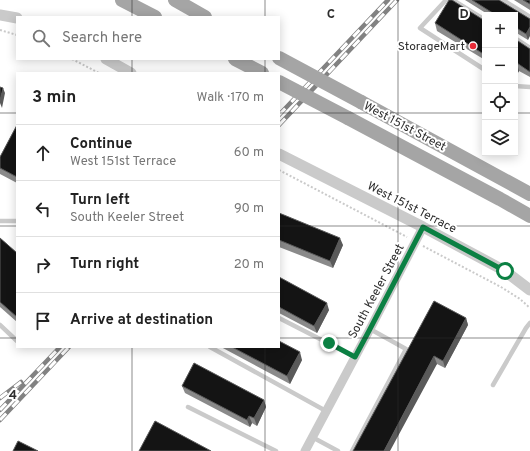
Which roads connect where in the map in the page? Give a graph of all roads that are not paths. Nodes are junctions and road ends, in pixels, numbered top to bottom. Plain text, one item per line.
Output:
1 (122, 0) edge
2 (174, 0) edge
3 (446, 0) edge
4 (453, 0) edge
5 (503, 0) edge
6 (0, 15) edge
7 (153, 16) edge
8 (203, 16) edge
9 (530, 17) edge
10 (16, 18) edge
11 (482, 18) edge
12 (518, 40) edge
13 (530, 48) edge
14 (280, 59) edge
15 (108, 60) edge
16 (237, 60) edge
17 (482, 68) edge
18 (126, 72) edge
19 (260, 72) edge
20 (280, 83) edge
21 (518, 86) edge
22 (530, 87) edge
23 (280, 155) edge
24 (530, 194) edge
25 (530, 216) edge
26 (0, 221) edge
27 (16, 221) edge
28 (423, 227) junction
29 (530, 290) edge
30 (280, 319) edge
31 (530, 323) edge
32 (0, 324) edge
33 (370, 329) junction
34 (16, 340) edge
35 (212, 348) edge
36 (355, 357) junction
37 (493, 385) dead end
38 (188, 408) dead end
39 (326, 411) junction
40 (312, 437) junction
41 (276, 451) edge
42 (305, 451) edge
43 (338, 451) edge
44 (352, 451) edge

1 - 7 main road
2 - 8 main road
3 - 17 lane
4 - 11 lane
5 - 9 lane
6 - 10 street
12 - 13 lane
14 - 24 main road, West 151st Street, bridge
15 - 18 street
16 - 19 main road
20 - 25 main road, West 151st Street, bridge
21 - 22 lane
23 - 28 street, West 151st Terrace
26 - 27 lane
28 - 29 street, West 151st Terrace
28 - 33 street, South Keeler Street
30 - 36 lane
31 - 37 lane
32 - 34 lane
33 - 36 street, South Keeler Street
33 - 44 lane
35 - 39 lane
36 - 39 street, South Keeler Street
38 - 41 lane
39 - 40 street, South Keeler Street
40 - 42 street, South Keeler Street
40 - 43 lane

